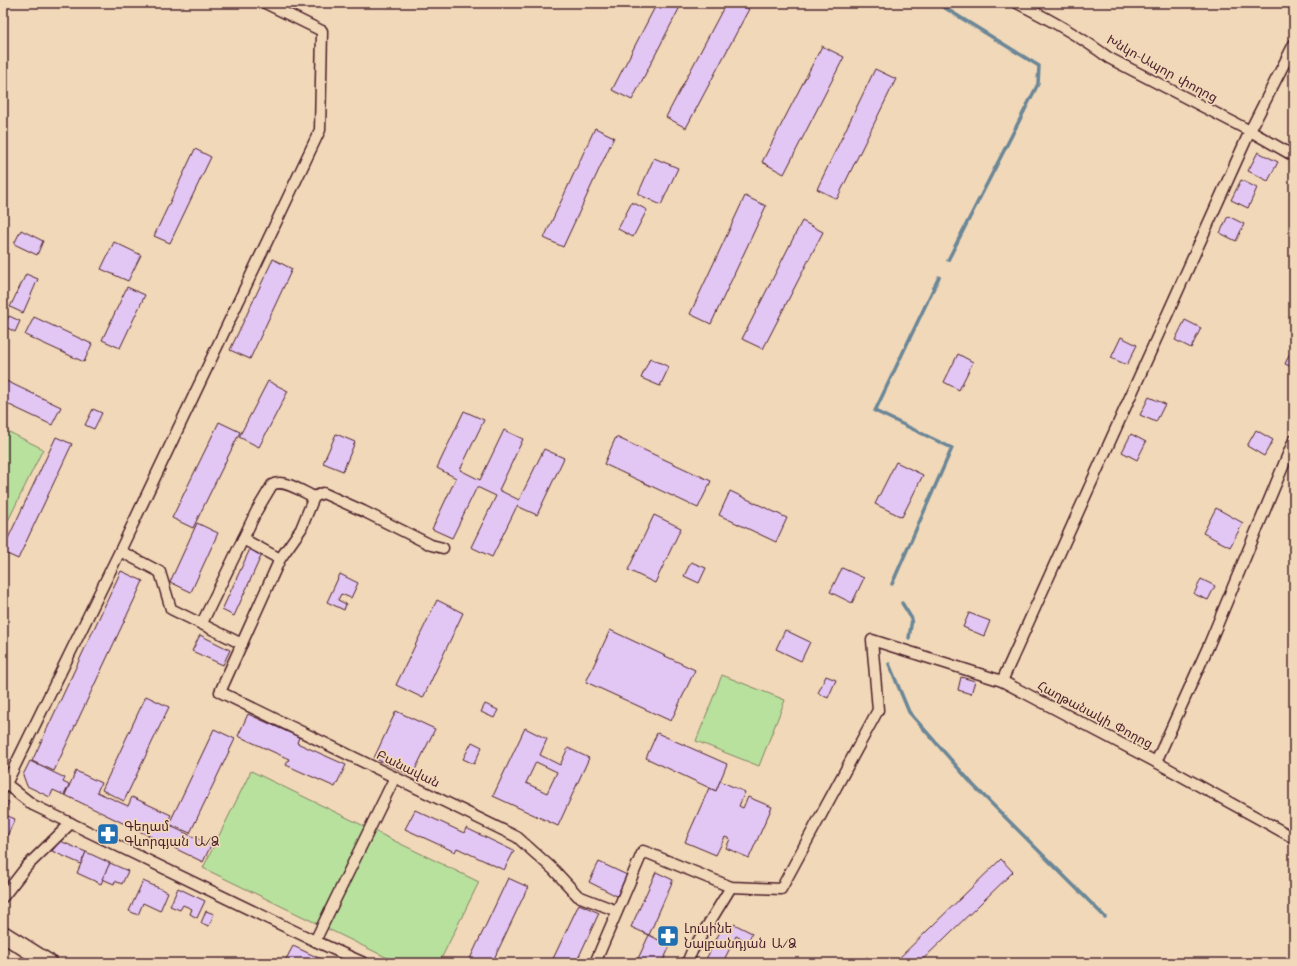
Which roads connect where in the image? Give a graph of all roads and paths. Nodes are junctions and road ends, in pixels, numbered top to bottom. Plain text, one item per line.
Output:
1 (265, 3) edge
2 (1017, 3) edge
3 (1294, 44) edge
4 (1250, 131) junction
5 (1294, 156) edge
6 (1294, 440) edge
7 (314, 497) junction
8 (244, 539) junction
9 (443, 548) dead end
10 (120, 551) junction
11 (280, 559) junction
12 (202, 624) junction
13 (242, 644) junction
14 (1002, 681) junction
15 (1156, 762) junction
16 (395, 777) junction
17 (71, 823) junction
18 (1294, 838) edge
19 (732, 888) junction
20 (3, 896) edge
21 (617, 911) junction
22 (3, 934) edge
23 (315, 941) junction
24 (49, 963) edge
25 (364, 963) edge
26 (594, 963) edge
27 (687, 963) edge

1 - 10 street
2 - 4 street, Խնկո-Ապոր փողոց
3 - 4 street
4 - 5 street, Խնկո-Ապոր փողոց
4 - 14 street
6 - 15 street
7 - 8 street
7 - 9 street
7 - 11 street
8 - 11 street
8 - 12 street
10 - 12 street
10 - 17 street
11 - 13 street
12 - 13 street
13 - 16 street, Բանավան
14 - 15 street, Հաղթանակի Փողոց
14 - 19 street, Հաղթանակի Փողոց
15 - 18 street, Հաղթանակի Փողոց
16 - 21 street, Բանավան
16 - 23 street
17 - 20 street
17 - 23 street
19 - 21 street
19 - 27 street
21 - 26 street
22 - 24 main road
23 - 25 street

